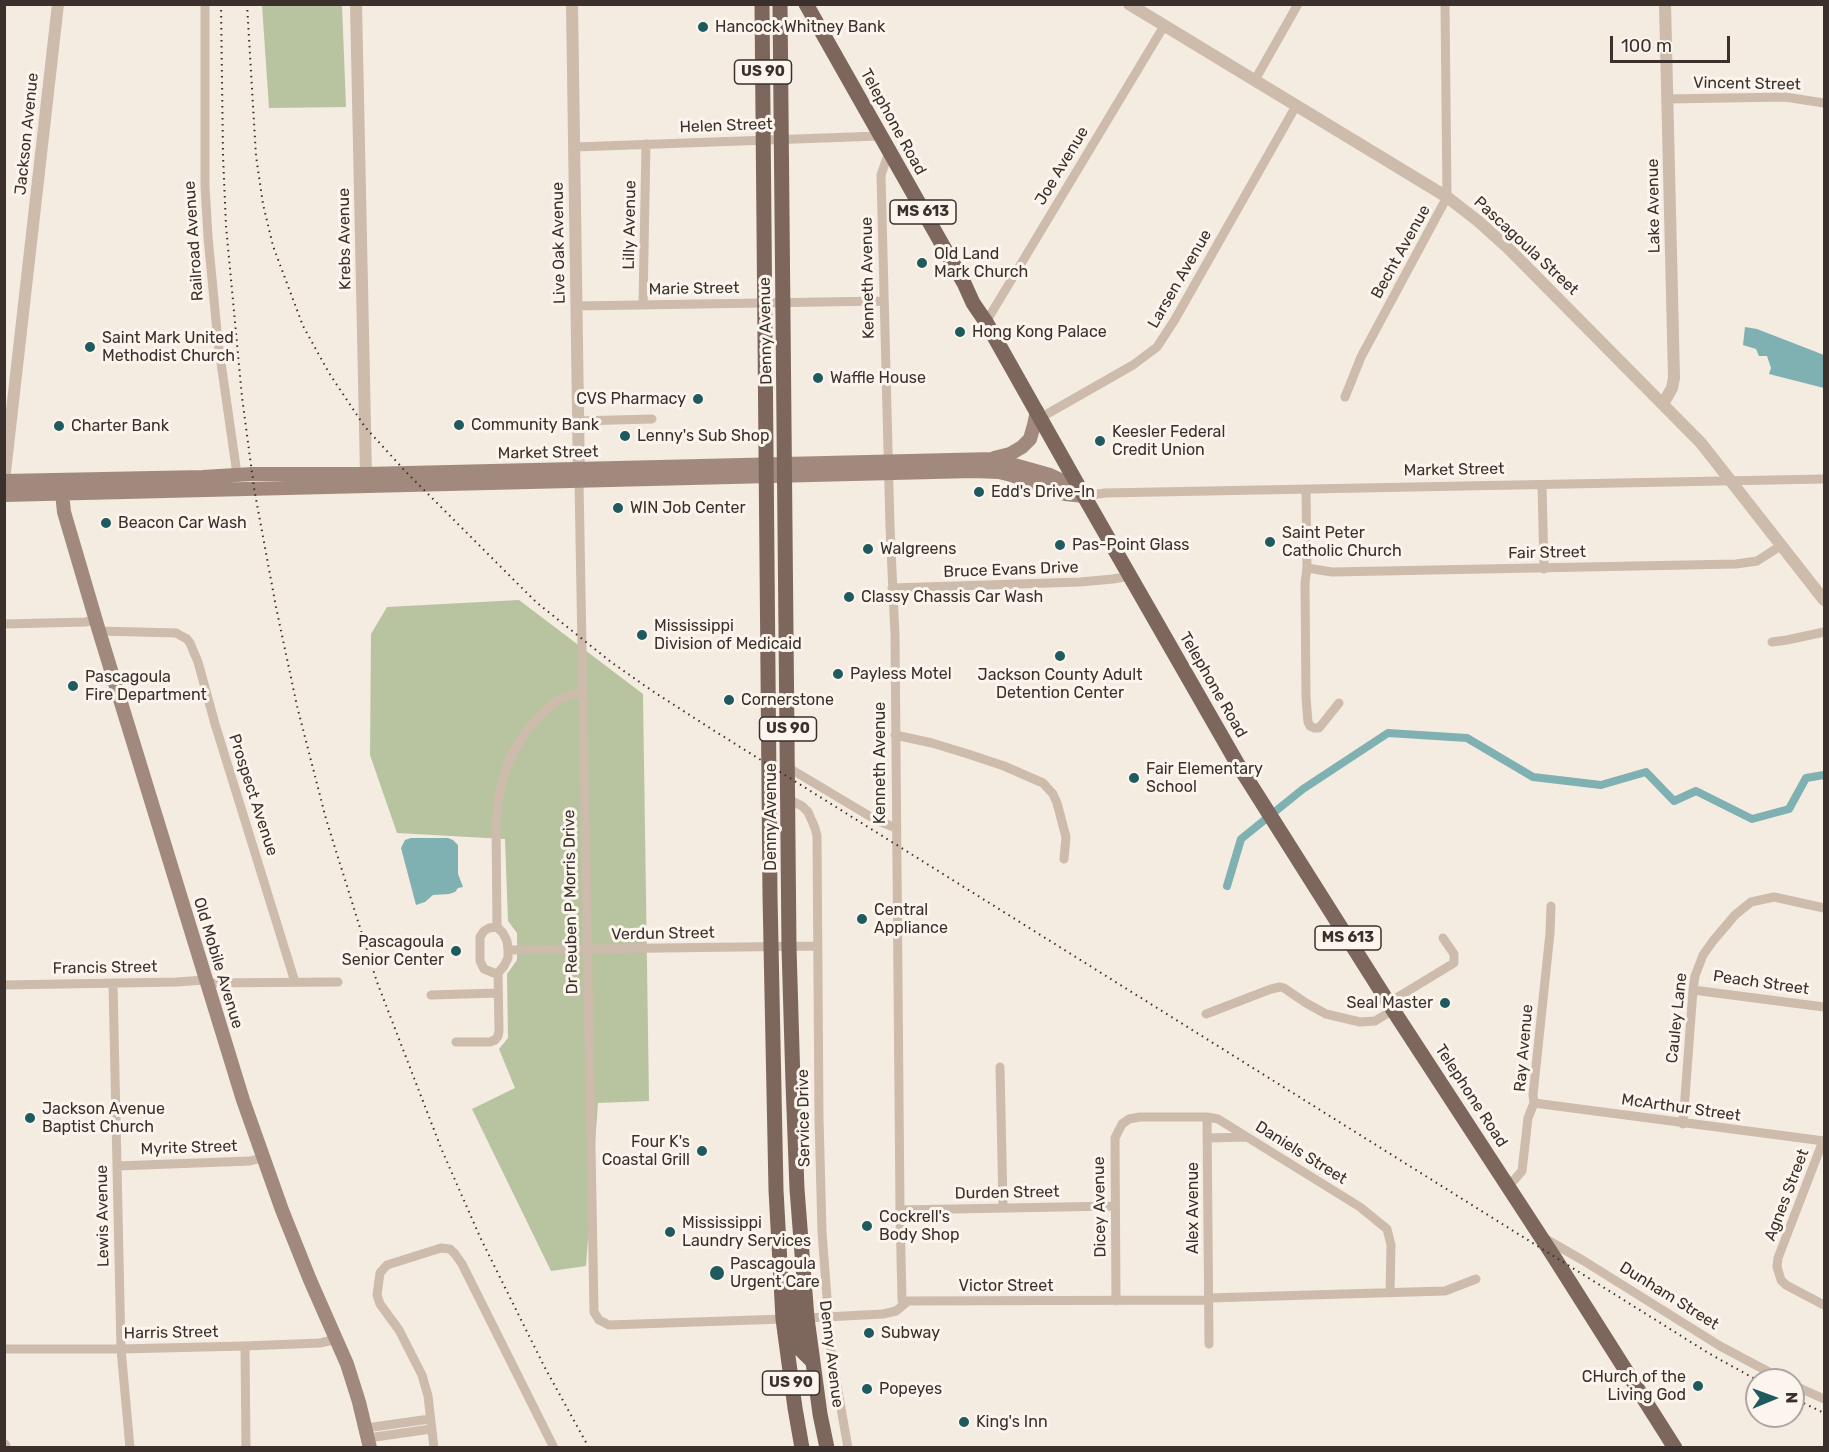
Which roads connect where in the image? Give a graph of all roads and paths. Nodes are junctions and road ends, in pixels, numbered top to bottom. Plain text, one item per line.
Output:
1 (58, 4) edge
2 (205, 4) edge
3 (356, 4) edge
4 (572, 4) edge
5 (762, 4) edge
6 (1129, 4) edge
7 (1298, 4) edge
8 (1445, 4) edge
9 (1665, 4) edge
10 (780, 9) edge
11 (808, 9) edge
12 (1164, 26) junction
13 (1255, 80) junction
14 (1668, 99) junction
15 (1824, 103) edge
16 (1296, 106) junction
17 (879, 136) junction
18 (782, 139) junction
19 (764, 140) junction
20 (646, 144) junction
21 (575, 147) junction
22 (889, 152) junction
23 (1447, 196) junction
24 (883, 301) junction
25 (766, 303) junction
26 (784, 303) junction
27 (644, 305) junction
28 (576, 306) junction
29 (986, 322) junction
30 (1345, 397) dead end
31 (1664, 404) junction
32 (1038, 414) junction
33 (652, 419) dead end
34 (577, 421) junction
35 (993, 459) junction
36 (888, 467) junction
37 (786, 470) junction
38 (768, 471) junction
39 (237, 474) junction
40 (366, 474) junction
41 (579, 476) junction
42 (1824, 478) edge
43 (4, 481) edge
44 (1732, 481) junction
45 (1542, 485) junction
46 (63, 487) junction
47 (1306, 490) junction
48 (4, 495) edge
49 (1084, 496) junction
50 (1782, 545) junction
51 (1307, 568) junction
52 (1544, 568) junction
53 (1130, 576) junction
54 (892, 588) junction
55 (1824, 600) edge
56 (4, 624) edge
57 (97, 625) junction
58 (1824, 632) edge
59 (1772, 642) dead end
60 (582, 692) junction
61 (1339, 703) dead end
62 (895, 735) junction
63 (789, 768) junction
64 (788, 799) junction
65 (896, 828) junction
66 (1064, 859) dead end
67 (1551, 906) dead end
68 (1824, 908) edge
69 (497, 927) junction
70 (1443, 938) dead end
71 (789, 946) junction
72 (817, 946) junction
73 (771, 947) junction
74 (508, 950) junction
75 (587, 950) junction
76 (498, 973) junction
77 (206, 982) junction
78 (295, 982) junction
79 (338, 982) dead end
80 (113, 983) junction
81 (4, 985) edge
82 (1693, 990) junction
83 (498, 993) junction
84 (431, 995) dead end
85 (1391, 1006) junction
86 (1824, 1007) edge
87 (1206, 1014) dead end
88 (456, 1042) dead end
89 (1000, 1067) dead end
90 (1534, 1103) junction
91 (1207, 1117) junction
92 (1129, 1119) joint
93 (1683, 1124) junction
94 (1246, 1137) junction
95 (1208, 1138) junction
96 (1824, 1141) edge
97 (262, 1158) junction
98 (117, 1166) junction
99 (1508, 1186) junction
100 (1115, 1206) junction
101 (1003, 1207) junction
102 (900, 1210) junction
103 (1540, 1235) junction
104 (1476, 1279) dead end
105 (780, 1280) junction
106 (1390, 1293) junction
107 (1209, 1299) junction
108 (1116, 1301) junction
109 (904, 1303) junction
110 (1824, 1305) edge
111 (828, 1317) junction
112 (807, 1318) junction
113 (783, 1319) junction
114 (337, 1339) junction
115 (1209, 1344) dead end
116 (245, 1346) junction
117 (122, 1349) junction
118 (4, 1350) edge
119 (813, 1362) junction
120 (1761, 1368) edge
121 (1805, 1390) edge
122 (1824, 1399) edge
123 (430, 1424) junction
124 (368, 1438) edge
125 (130, 1448) edge
126 (246, 1448) edge
127 (434, 1448) edge
128 (554, 1448) edge
129 (802, 1448) edge
130 (827, 1448) edge
131 (848, 1448) edge
132 (1675, 1448) edge

1 - 43 street, Jackson Avenue
2 - 39 street, Railroad Avenue
3 - 40 street, Krebs Avenue
4 - 21 street, Live Oak Avenue
5 - 19 main road, Denny Avenue / US 90
6 - 12 street, Pascagoula Street
7 - 13 street
8 - 23 street, Becht Avenue
9 - 14 street, Lake Avenue
10 - 11 main road, Telephone Road / MS 613
10 - 18 main road, Denny Avenue / US 90
11 - 17 main road, Telephone Road / MS 613
12 - 13 street, Pascagoula Street
12 - 29 street, Joe Avenue
13 - 16 street, Pascagoula Street
14 - 15 street, Vincent Street
14 - 31 street, Lake Avenue
16 - 23 street, Pascagoula Street
16 - 32 street, Larsen Avenue
17 - 18 street, Helen Street
17 - 22 main road, Telephone Road / MS 613
18 - 19 street, Helen Street
18 - 26 main road, Denny Avenue / US 90
19 - 20 street, Helen Street
19 - 25 main road, Denny Avenue / US 90
20 - 21 street, Helen Street
20 - 27 street, Lilly Avenue
21 - 28 street, Live Oak Avenue
22 - 24 street, Kenneth Avenue
22 - 29 main road, Telephone Road / MS 613
23 - 30 street, Becht Avenue
23 - 31 street, Pascagoula Street
24 - 26 street, Marie Street
24 - 36 street, Kenneth Avenue
25 - 26 street, Marie Street
25 - 27 street, Marie Street
25 - 38 main road, Denny Avenue / US 90
26 - 37 main road, Denny Avenue / US 90
27 - 28 street, Marie Street
28 - 34 street, Live Oak Avenue
29 - 32 main road, Telephone Road / MS 613
31 - 44 street, Pascagoula Street
32 - 35 main road
32 - 49 main road, Telephone Road / MS 613
33 - 34 street
34 - 41 street, Live Oak Avenue
35 - 36 main road, Market Street
35 - 49 main road, Market Street
36 - 37 main road, Market Street
36 - 49 main road, Market Street
36 - 54 street, Kenneth Avenue
37 - 38 main road, Market Street
37 - 63 main road, Denny Avenue / US 90
38 - 41 main road, Market Street
38 - 73 main road, Denny Avenue / US 90
39 - 40 main road, Market Street
39 - 46 main road, Market Street
40 - 41 main road, Market Street
41 - 46 main road, Market Street
41 - 60 street, Dr Reuben P Morris Drive
42 - 44 street, Market Street
43 - 46 main road, Market Street
44 - 45 street, Market Street
44 - 50 street, Pascagoula Street
45 - 47 street, Market Street
45 - 52 street
46 - 48 main road, Market Street
46 - 57 main road, Old Mobile Avenue
47 - 49 street, Market Street
47 - 51 street
49 - 53 main road, Telephone Road / MS 613
50 - 52 street, Fair Street
50 - 55 street, Pascagoula Street
51 - 52 street, Fair Street
51 - 61 street
53 - 54 street, Bruce Evans Drive
53 - 85 main road, Telephone Road / MS 613
54 - 62 street, Kenneth Avenue
56 - 57 street
57 - 77 main road, Old Mobile Avenue
57 - 78 street, Prospect Avenue
58 - 59 street
60 - 69 street
60 - 75 street, Dr Reuben P Morris Drive
62 - 65 street, Kenneth Avenue
62 - 66 street
63 - 64 main road, Denny Avenue / US 90
63 - 65 street
64 - 71 main road, Denny Avenue / US 90
64 - 72 street, Service Drive
65 - 102 street, Kenneth Avenue
67 - 90 street, Ray Avenue
68 - 82 street, Cauley Lane
69 - 74 street
69 - 76 street
70 - 85 street
71 - 72 street, Verdun Street
71 - 73 street, Verdun Street
71 - 112 main road, Denny Avenue / US 90
72 - 111 street, Service Drive
73 - 75 street, Verdun Street
73 - 105 main road, Denny Avenue / US 90
74 - 75 street, Verdun Street
74 - 76 street
75 - 113 street, Dr Reuben P Morris Drive
76 - 83 street
77 - 78 street, Francis Street
77 - 80 street, Francis Street
77 - 97 main road, Old Mobile Avenue
78 - 79 street, Francis Street
80 - 81 street, Francis Street
80 - 98 street, Lewis Avenue
82 - 86 street, Peach Street
82 - 93 street, Cauley Lane
83 - 84 street
83 - 88 street
85 - 87 street
85 - 99 main road, Telephone Road / MS 613
89 - 101 street
90 - 93 street, McArthur Street
90 - 99 street, Ray Avenue
91 - 92 street, Daniels Street
91 - 94 street, Daniels Street
91 - 95 street, Alex Avenue
92 - 100 street, Dicey Avenue
93 - 96 street, McArthur Street
94 - 95 street
94 - 106 street, Daniels Street
95 - 107 street, Alex Avenue
96 - 110 street, Agnes Street
97 - 98 street, Myrite Street
97 - 114 main road, Old Mobile Avenue
98 - 117 street, Lewis Avenue
99 - 103 main road, Telephone Road / MS 613
100 - 101 street, Durden Street
100 - 108 street, Dicey Avenue
101 - 102 street, Durden Street
102 - 109 street, Kenneth Avenue
103 - 120 street, Dunham Street
103 - 132 main road, Telephone Road / MS 613
104 - 106 street, Victor Street
105 - 112 main road
105 - 113 main road, Denny Avenue / US 90
106 - 107 street, Victor Street
107 - 108 street, Victor Street
107 - 115 street, Alex Avenue
108 - 109 street, Victor Street
109 - 111 street, Victor Street
111 - 112 street, Victor Street
111 - 131 street, Service Drive
112 - 119 main road, Denny Avenue / US 90
113 - 119 main road
113 - 129 main road, Denny Avenue / US 90
114 - 116 street, Harris Street
114 - 124 main road, Old Mobile Avenue
116 - 117 street, Harris Street
116 - 126 street
117 - 118 street, Harris Street
117 - 125 street, Lewis Avenue
119 - 130 main road, Denny Avenue / US 90
121 - 122 street
123 - 124 street
123 - 127 street
123 - 128 street

